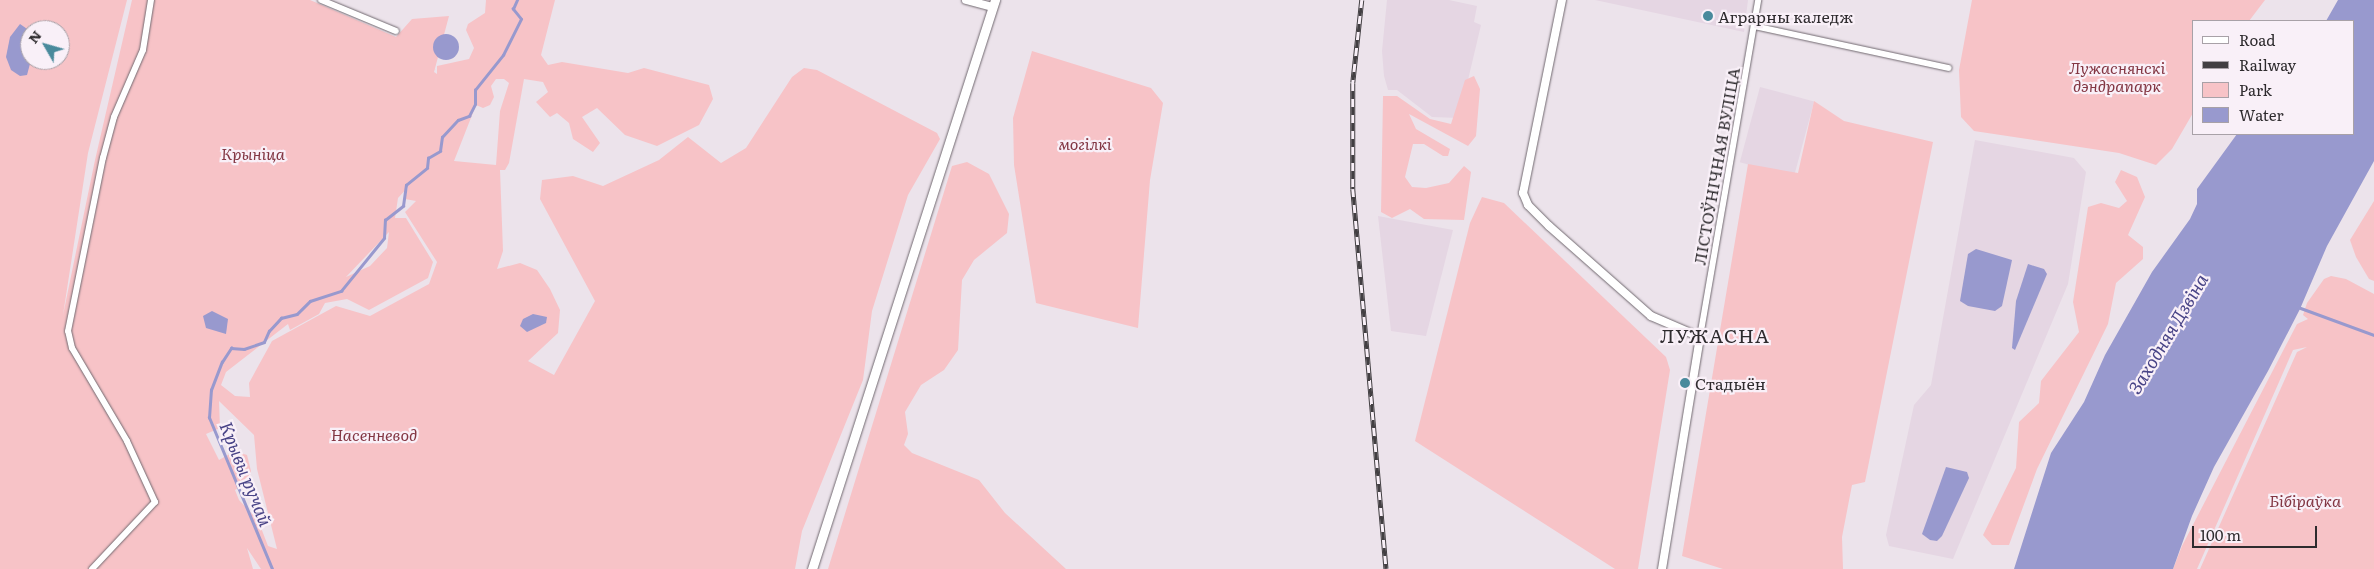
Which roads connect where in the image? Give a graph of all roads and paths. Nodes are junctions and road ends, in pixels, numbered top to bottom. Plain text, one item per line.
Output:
1 (151, 0) edge
2 (321, 0) edge
3 (966, 0) edge
4 (1562, 0) edge
5 (1758, 0) edge
6 (994, 4) edge
7 (1754, 26) junction
8 (396, 31) dead end
9 (1949, 68) dead end
10 (1700, 337) junction
11 (92, 569) edge
12 (812, 569) edge
13 (1662, 569) edge

1 - 11 street
2 - 8 street
3 - 6 street
4 - 10 street
5 - 7 street, ЛІСТОЎНІЧНАЯ ВУЛІЦА
6 - 12 main road
7 - 9 street
7 - 10 street, ЛІСТОЎНІЧНАЯ ВУЛІЦА
10 - 13 street

